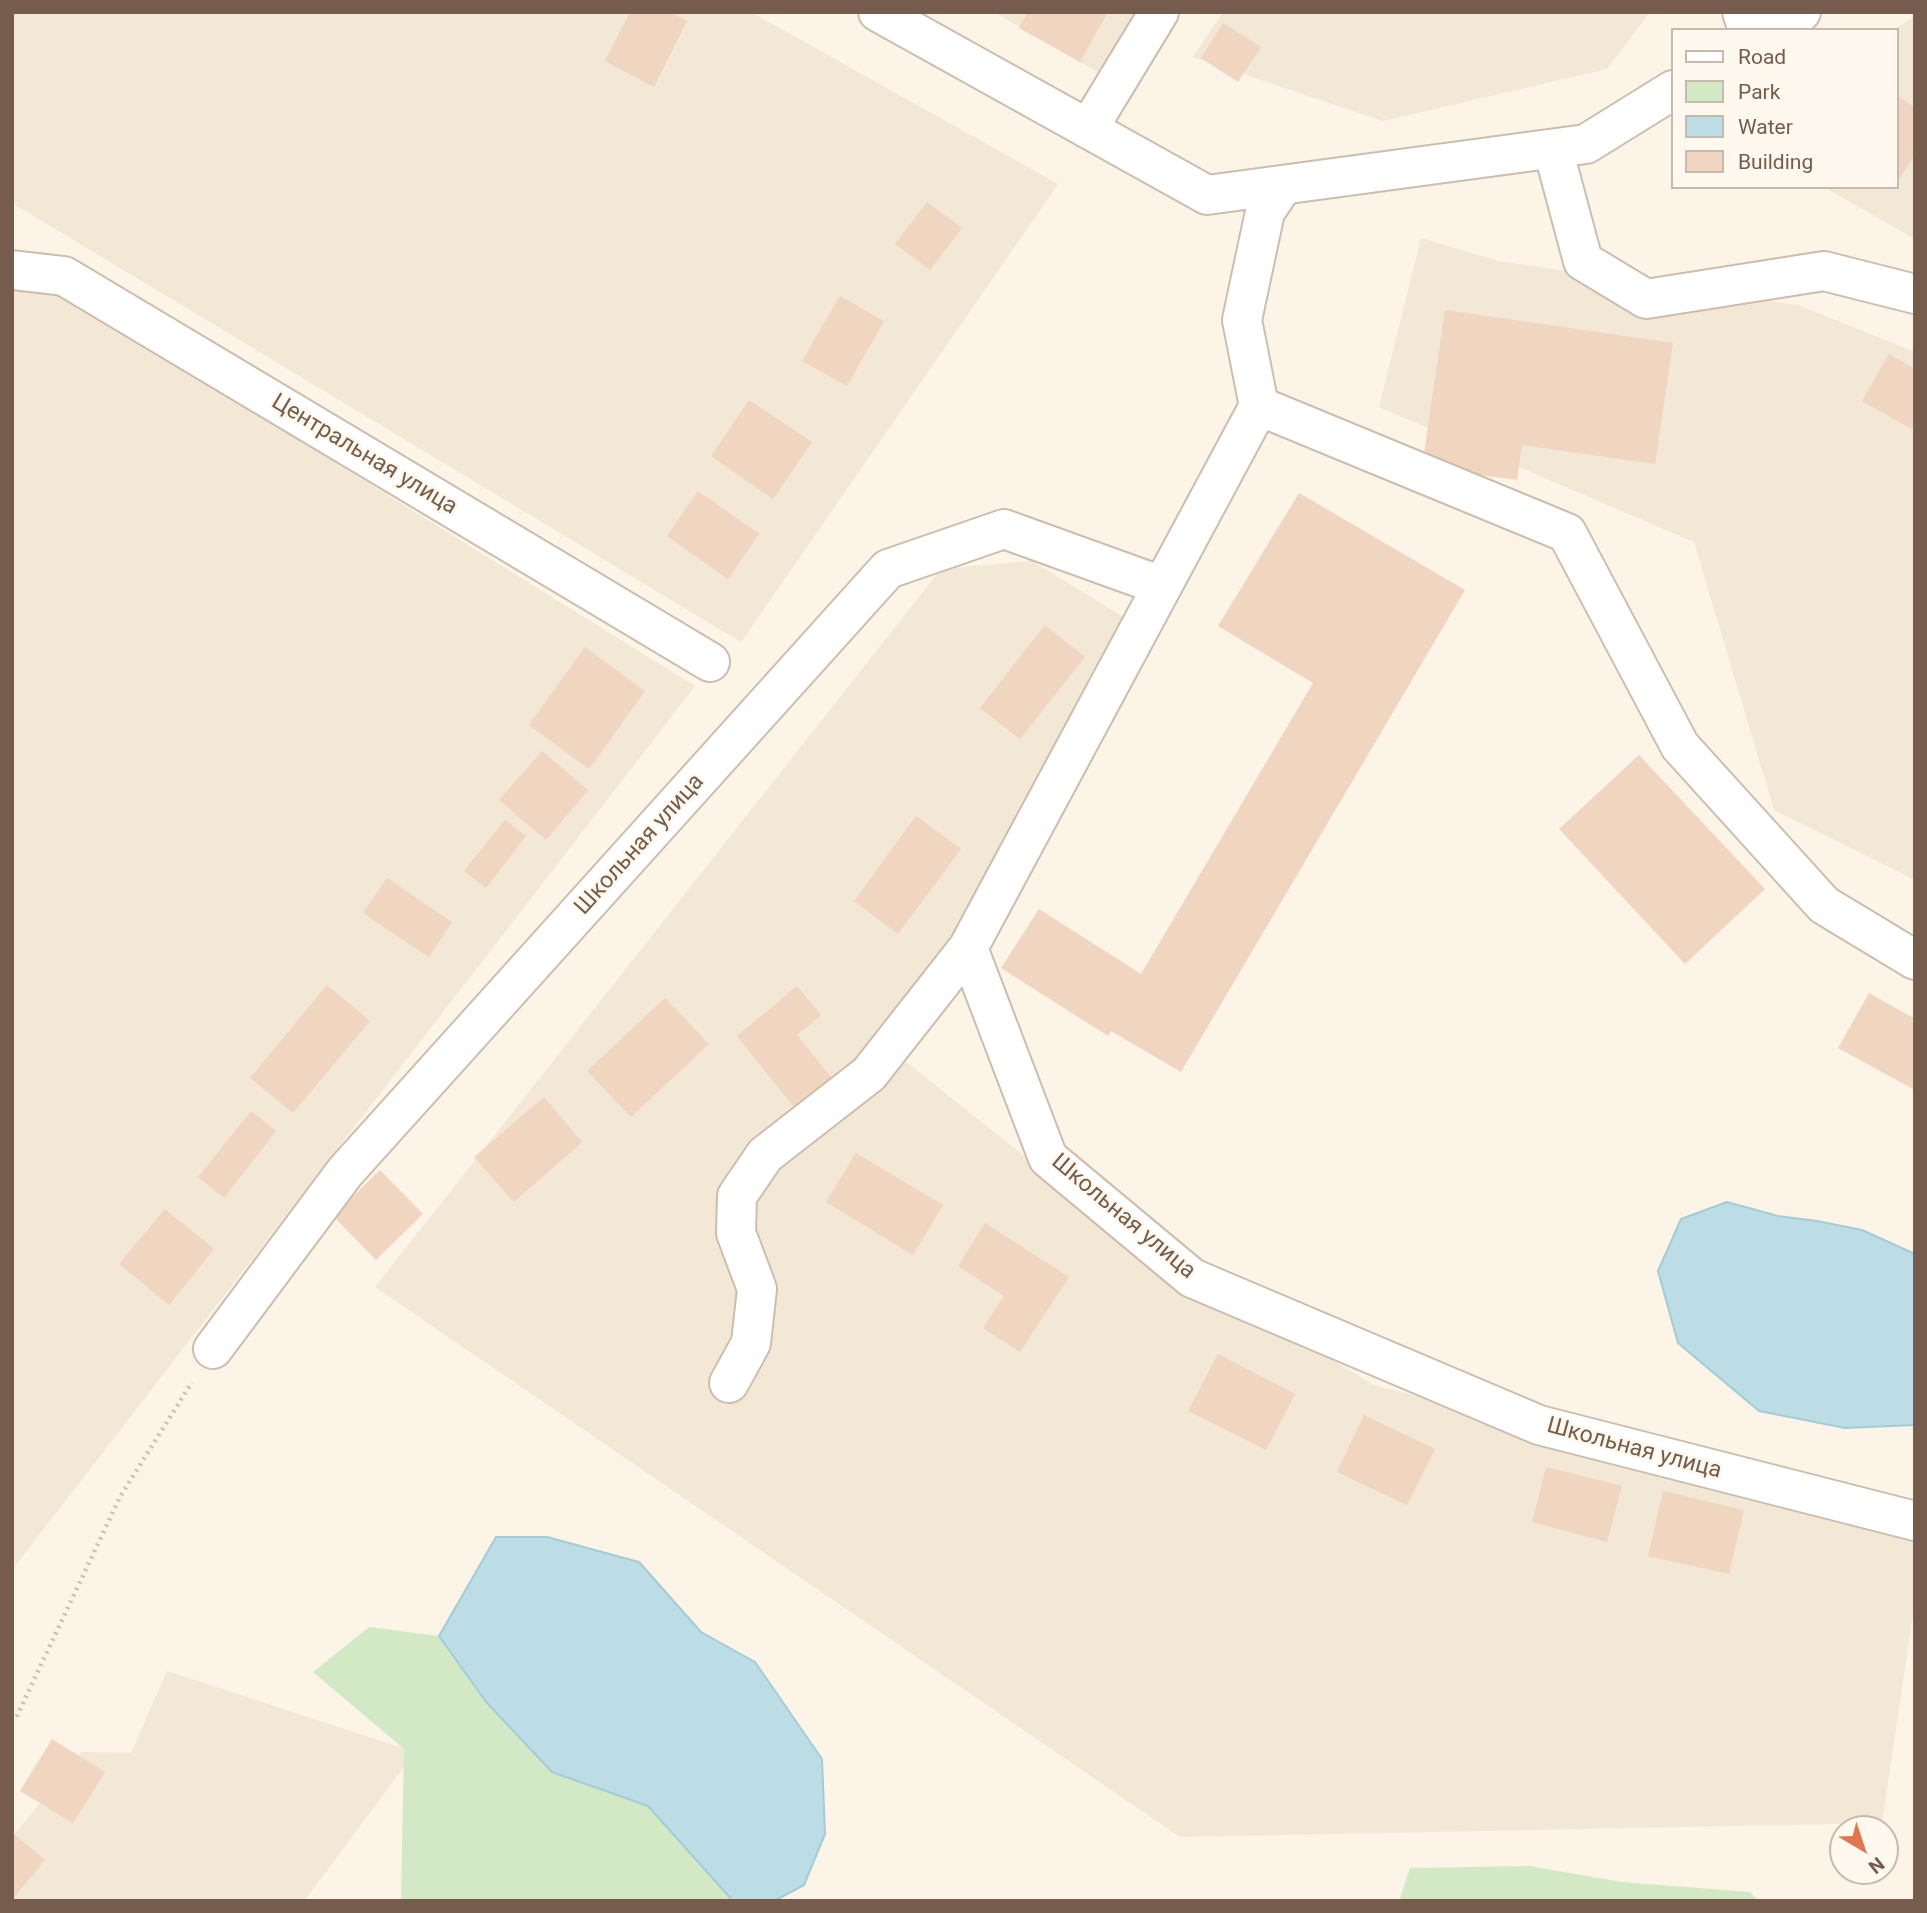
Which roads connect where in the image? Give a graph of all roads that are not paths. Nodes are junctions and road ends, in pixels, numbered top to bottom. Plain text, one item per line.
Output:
1 (878, 12) edge
2 (1159, 12) edge
3 (1801, 12) edge
4 (1775, 28) edge
5 (1672, 91) edge
6 (1088, 129) junction
7 (1553, 149) junction
8 (1283, 185) junction
9 (12, 270) edge
10 (1915, 294) edge
11 (1259, 406) junction
12 (1162, 586) junction
13 (710, 662) dead end
14 (968, 948) junction
15 (1915, 960) edge
16 (213, 1349) road end
17 (729, 1382) dead end
18 (1915, 1521) edge

1 - 6 street
2 - 6 street
3 - 4 street
5 - 7 street
6 - 8 street
7 - 8 street
7 - 10 street
8 - 11 street
9 - 13 street, Центральная улица
11 - 12 street
11 - 15 street
12 - 14 street
12 - 16 street, Школьная улица
14 - 17 street
14 - 18 street, Школьная улица

